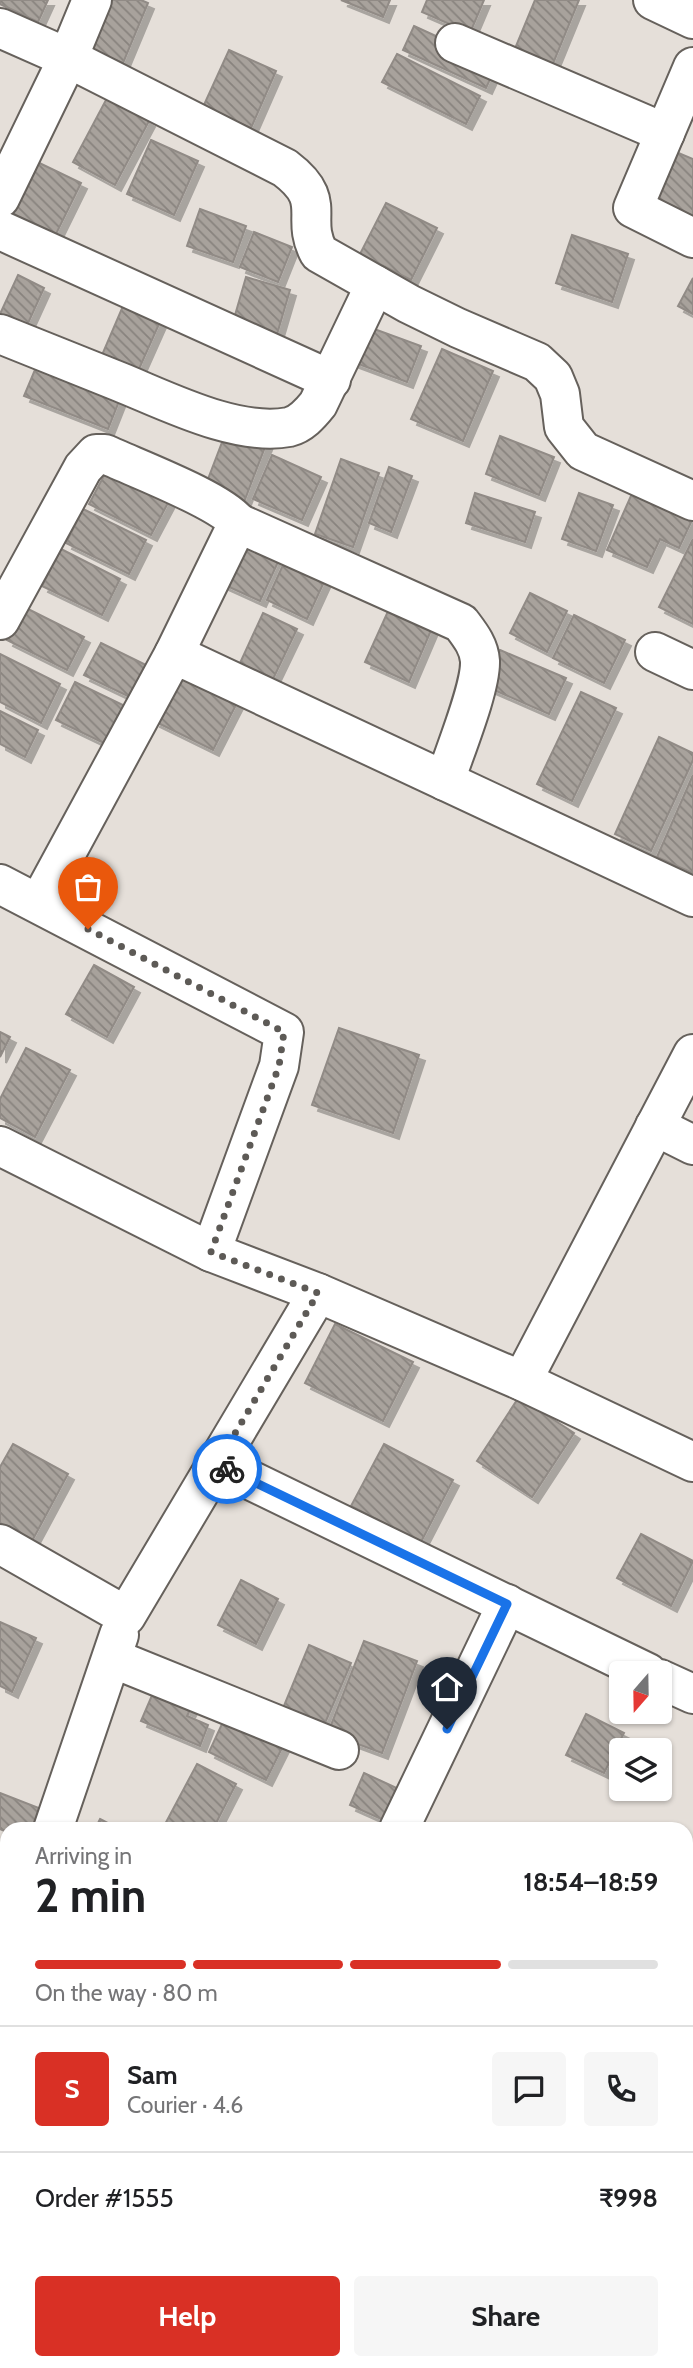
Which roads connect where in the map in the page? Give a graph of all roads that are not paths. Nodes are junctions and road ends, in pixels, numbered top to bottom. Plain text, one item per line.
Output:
1 (92, 0) edge
2 (653, 0) edge
3 (693, 19) edge
4 (0, 28) edge
5 (455, 43) dead end
6 (68, 58) junction
7 (693, 66) edge
8 (665, 133) junction
9 (0, 198) edge
10 (0, 229) edge
11 (693, 238) edge
12 (375, 285) junction
13 (0, 334) edge
14 (331, 380) junction
15 (692, 498) edge
16 (238, 523) junction
17 (0, 620) edge
18 (655, 652) dead end
19 (174, 654) junction
20 (693, 670) edge
21 (445, 781) junction
22 (0, 884) edge
23 (693, 897) edge
24 (38, 903) junction
25 (693, 1054) edge
26 (655, 1126) junction
27 (693, 1145) edge
28 (0, 1146) edge
29 (211, 1252) junction
30 (318, 1293) junction
31 (522, 1381) junction
32 (693, 1462) edge
33 (217, 1464) junction
34 (0, 1544) edge
35 (507, 1604) junction
36 (126, 1616) junction
37 (112, 1658) junction
38 (623, 1661) edge
39 (672, 1684) edge
40 (693, 1694) edge
41 (339, 1750) dead end
42 (55, 1822) edge
43 (402, 1822) edge

1 - 6 street
2 - 3 street
4 - 6 street
5 - 8 street
6 - 9 street
6 - 12 street
7 - 8 street
8 - 11 street
10 - 14 street
12 - 14 street
12 - 15 street
13 - 14 street
16 - 17 street
16 - 19 street
16 - 21 street
18 - 20 street
19 - 21 street
19 - 24 street
21 - 23 street
22 - 24 street
24 - 29 street
25 - 26 street
26 - 27 street
26 - 31 street
28 - 29 street
29 - 30 street
30 - 31 street
30 - 33 street
31 - 32 street
33 - 35 street
33 - 36 street
34 - 36 street
35 - 38 street
35 - 43 street
36 - 37 street
37 - 41 street
37 - 42 street
39 - 40 street

